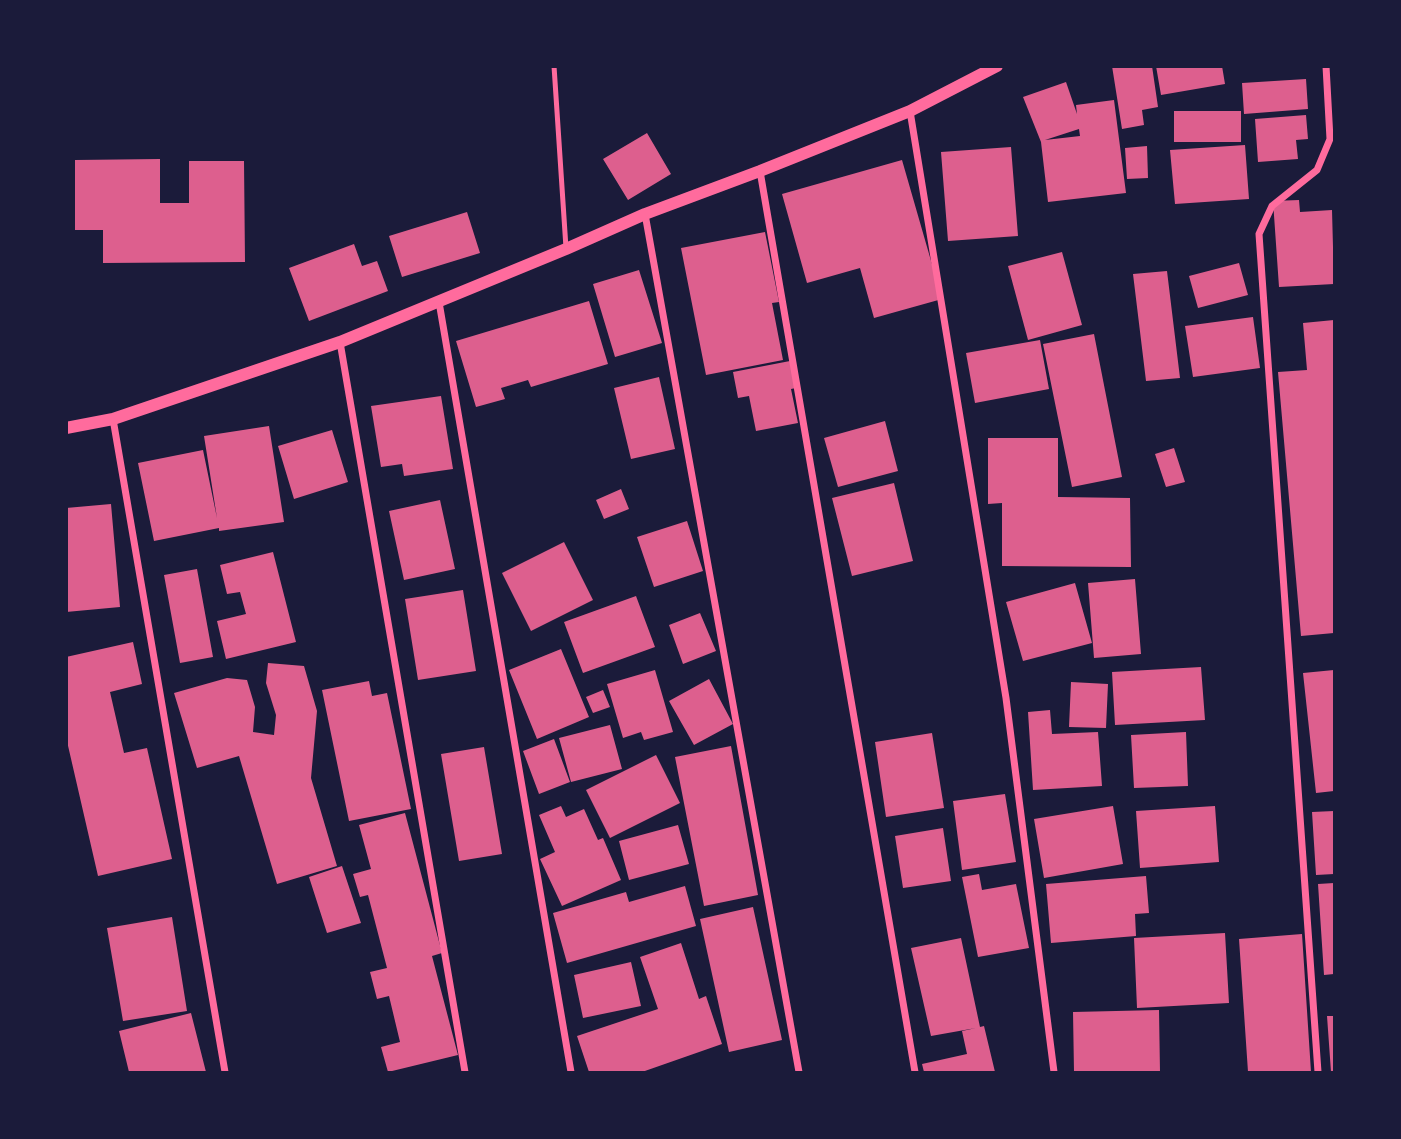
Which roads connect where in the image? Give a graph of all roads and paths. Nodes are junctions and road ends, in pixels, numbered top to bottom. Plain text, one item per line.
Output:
1 (554, 66) edge
2 (997, 66) edge
3 (1326, 66) edge
4 (910, 111) junction
5 (760, 171) junction
6 (645, 214) junction
7 (566, 249) junction
8 (439, 302) junction
9 (340, 342) junction
10 (113, 419) junction
11 (66, 428) edge
12 (225, 1073) edge
13 (465, 1073) edge
14 (571, 1073) edge
15 (799, 1073) edge
16 (915, 1073) edge
17 (1054, 1073) edge
18 (1318, 1073) edge

1 - 7 lane
2 - 4 street
3 - 18 street
4 - 5 street
4 - 17 street
5 - 6 street
5 - 16 street
6 - 7 street
6 - 15 street
7 - 8 street
8 - 9 street
8 - 14 street
9 - 10 street
9 - 13 street
10 - 11 street
10 - 12 street

